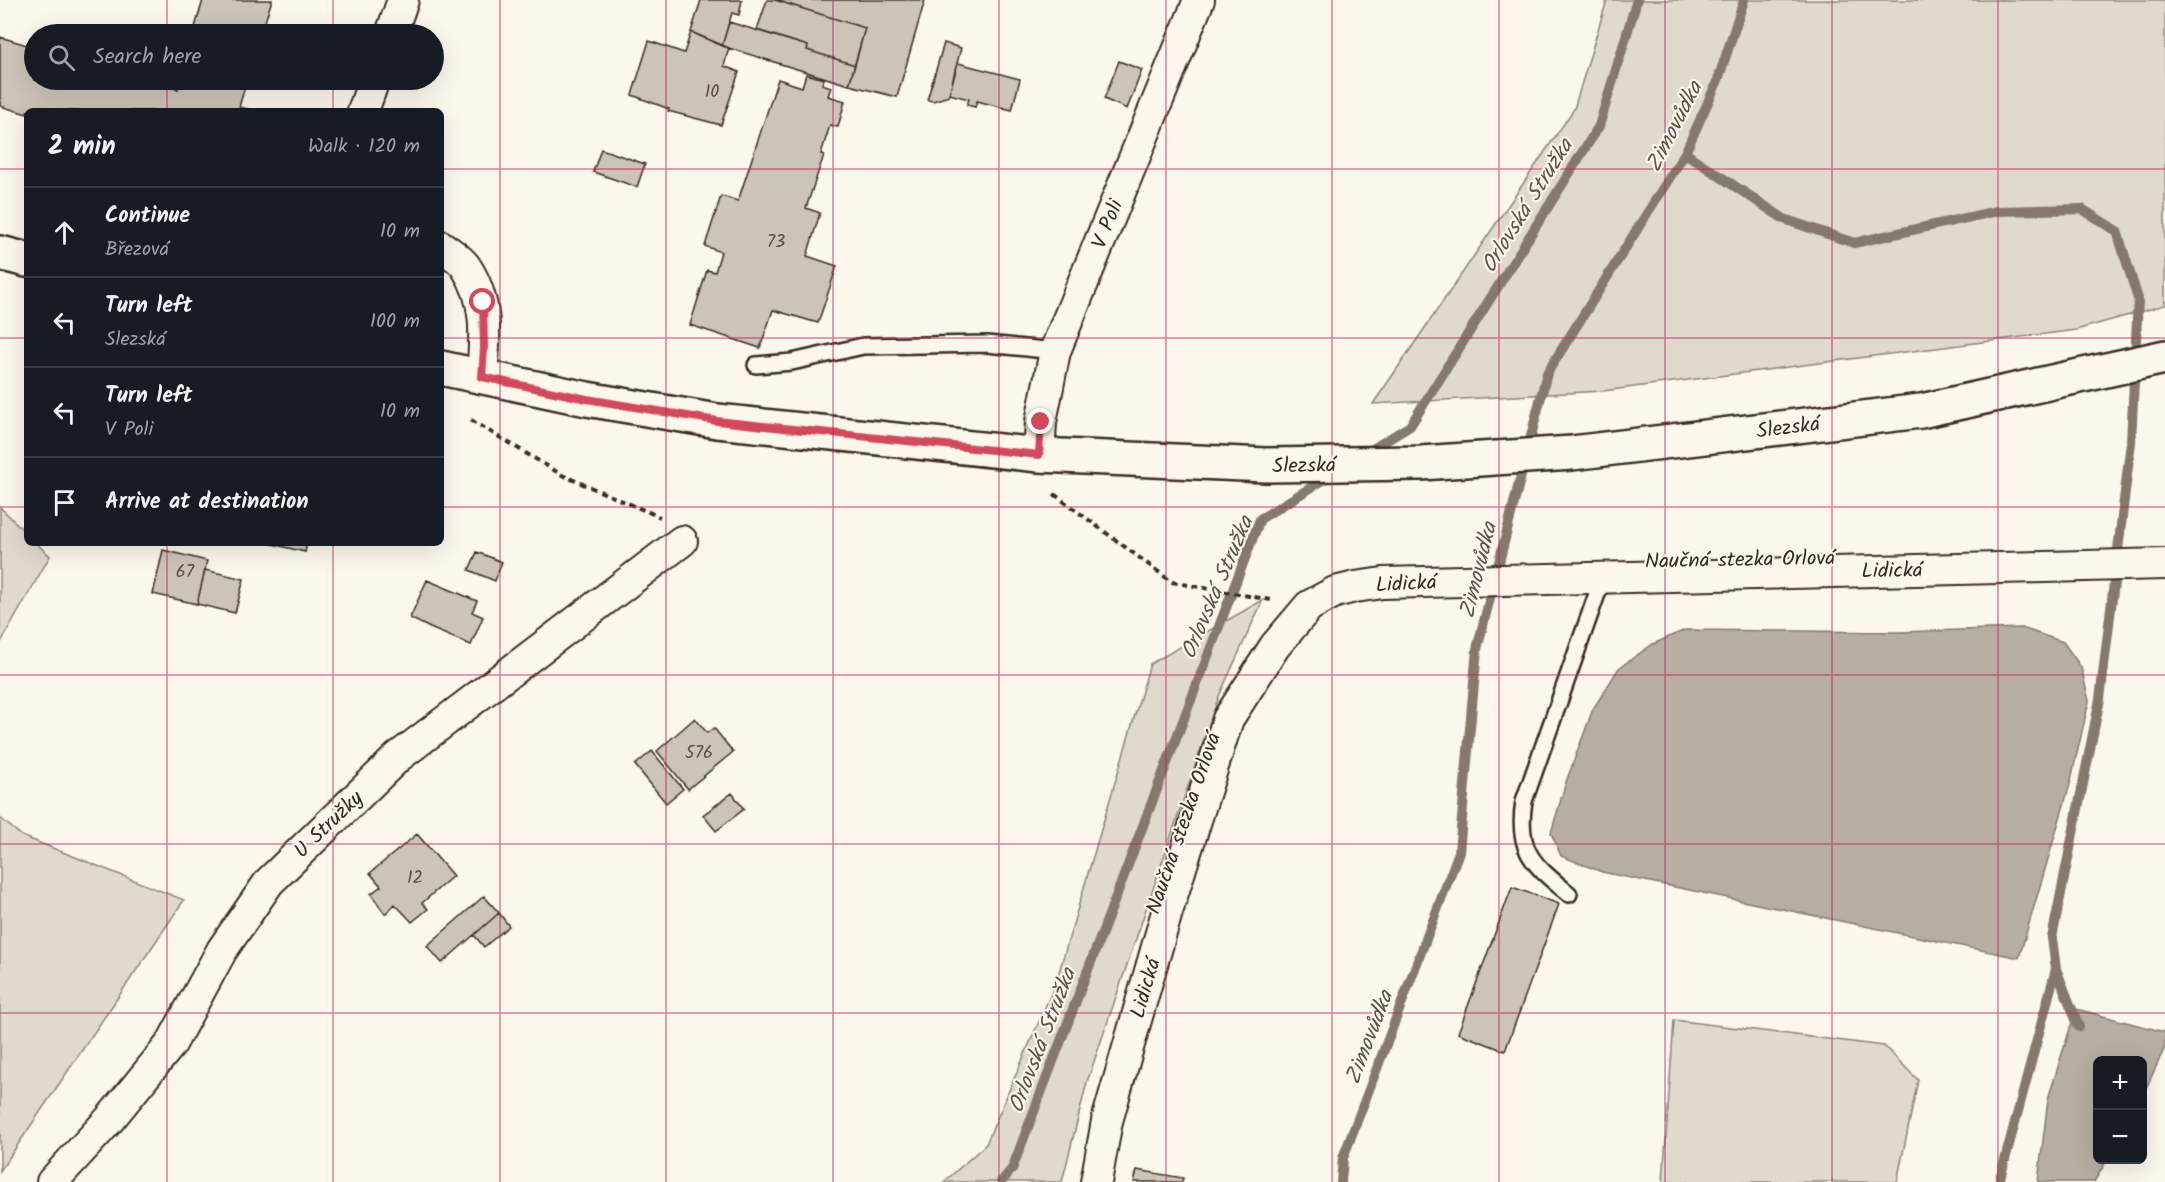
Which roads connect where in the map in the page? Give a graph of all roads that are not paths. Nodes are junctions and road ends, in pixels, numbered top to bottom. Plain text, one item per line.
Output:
1 (403, 0) edge
2 (1199, 0) edge
3 (395, 24) edge
4 (370, 90) edge
5 (364, 108) edge
6 (444, 248) edge
7 (0, 253) edge
8 (24, 260) edge
9 (1055, 351) junction
10 (2165, 357) edge
11 (756, 365) dead end
12 (444, 369) edge
13 (482, 377) junction
14 (1039, 455) junction
15 (682, 541) road end
16 (2165, 564) edge
17 (1603, 577) junction
18 (1569, 894) dead end
19 (52, 1182) edge
20 (1096, 1182) edge

1 - 3 street
2 - 9 street, V Poli
4 - 5 street
6 - 13 street
7 - 8 street
9 - 11 lane
9 - 14 street, V Poli
10 - 14 street, Slezská
12 - 13 street, Slezská
13 - 14 street, Slezská
15 - 19 street, U Stružky
16 - 17 street, Lidická
17 - 18 lane
17 - 20 street, Lidická

